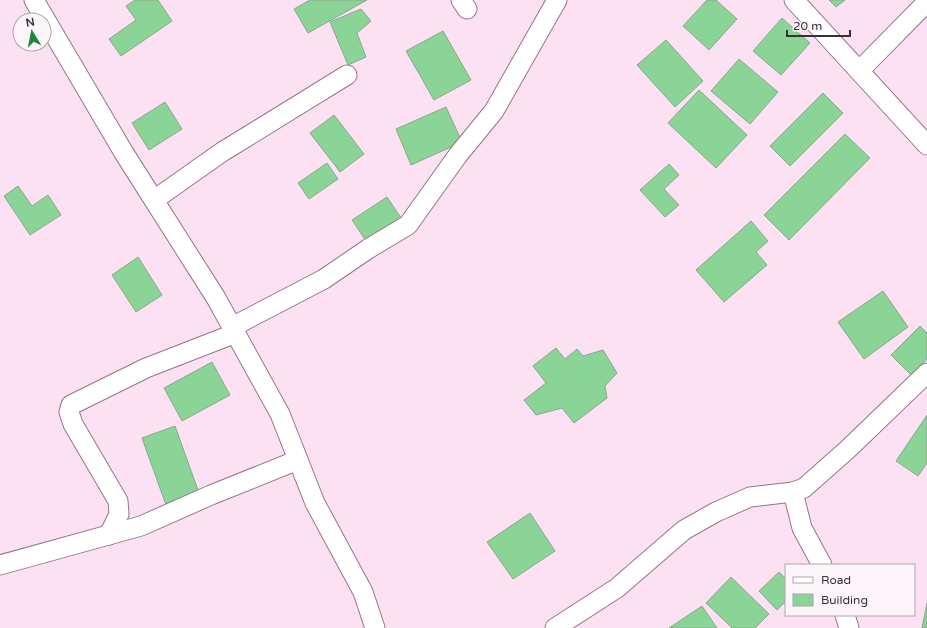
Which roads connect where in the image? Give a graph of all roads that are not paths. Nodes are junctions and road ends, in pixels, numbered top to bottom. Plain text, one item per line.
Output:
1 (34, 0) edge
2 (557, 0) edge
3 (794, 0) edge
4 (927, 2) edge
5 (860, 70) junction
6 (347, 75) dead end
7 (927, 145) edge
8 (154, 200) junction
9 (234, 330) junction
10 (927, 373) edge
11 (298, 460) junction
12 (793, 492) junction
13 (109, 535) junction
14 (821, 564) edge
15 (0, 565) edge
16 (845, 616) edge
17 (375, 628) edge
18 (555, 628) edge
19 (850, 628) edge

1 - 8 street
2 - 9 street
3 - 5 street
4 - 5 street
5 - 7 street
6 - 8 street
8 - 9 street
9 - 11 street
9 - 13 street
10 - 12 street
11 - 13 street
11 - 17 street
12 - 14 street
12 - 18 street
13 - 15 street
16 - 19 street

